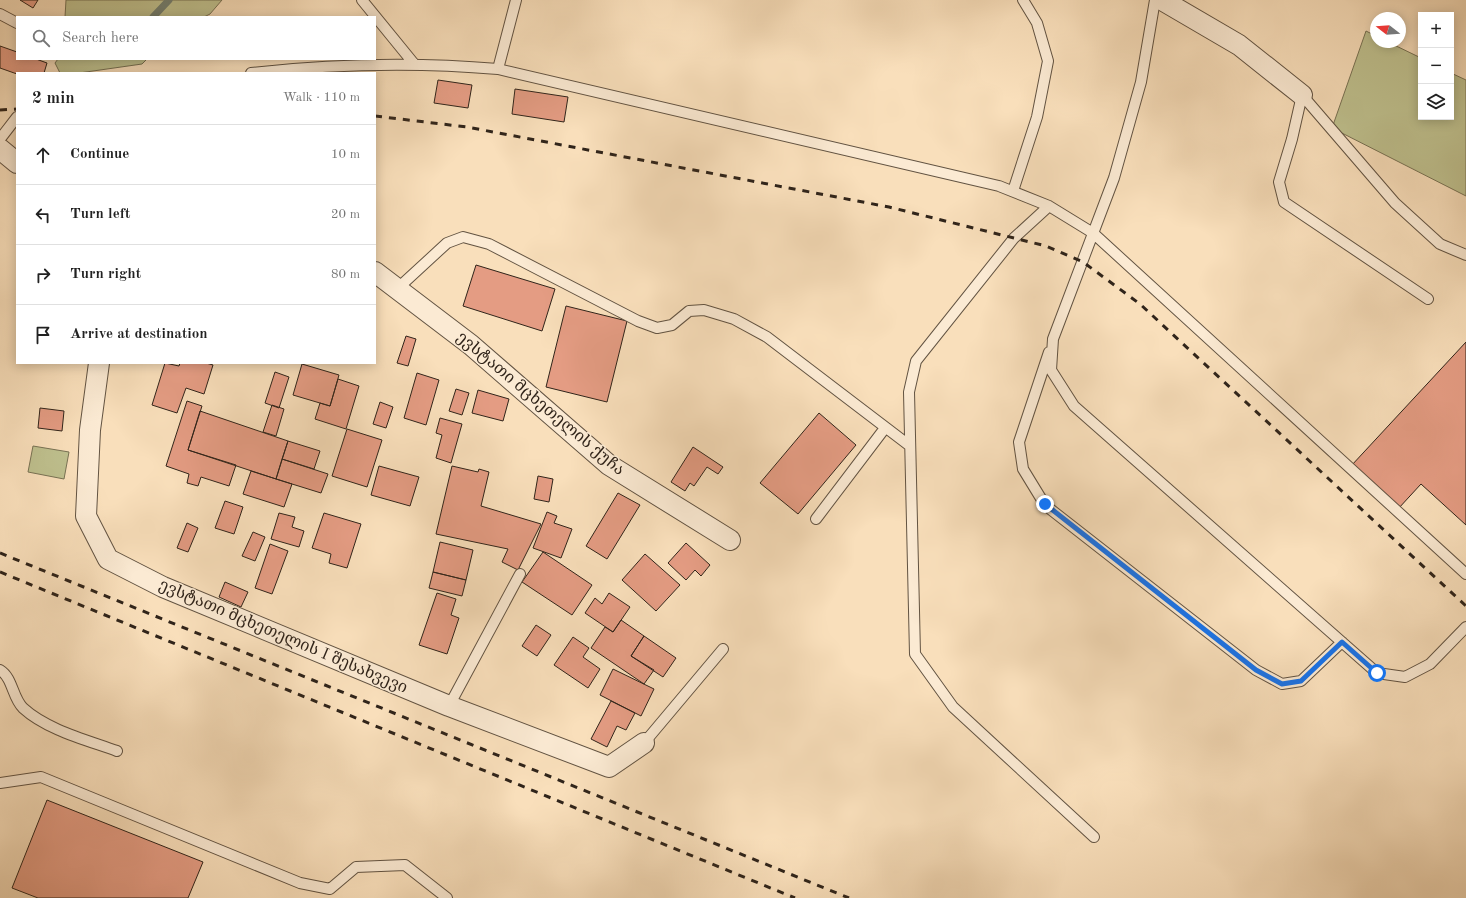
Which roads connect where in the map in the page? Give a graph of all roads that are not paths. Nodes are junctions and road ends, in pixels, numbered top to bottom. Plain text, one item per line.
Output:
1 (362, 0) edge
2 (516, 0) edge
3 (1023, 0) edge
4 (1155, 0) edge
5 (1162, 0) edge
6 (0, 14) edge
7 (375, 16) edge
8 (376, 17) edge
9 (16, 22) edge
10 (415, 65) junction
11 (498, 69) junction
12 (259, 72) edge
13 (1302, 95) junction
14 (16, 118) edge
15 (0, 139) edge
16 (0, 149) edge
17 (16, 162) edge
18 (1013, 191) junction
19 (1049, 206) junction
20 (1093, 233) junction
21 (1466, 255) edge
22 (376, 273) edge
23 (397, 289) junction
24 (1428, 299) dead end
25 (1053, 339) junction
26 (99, 364) edge
27 (885, 428) junction
28 (910, 446) junction
29 (816, 518) dead end
30 (730, 540) dead end
31 (520, 574) dead end
32 (1466, 574) edge
33 (1466, 627) edge
34 (1342, 642) junction
35 (723, 649) dead end
36 (0, 670) edge
37 (448, 706) junction
38 (644, 743) joint
39 (117, 751) dead end
40 (0, 783) edge
41 (1094, 837) dead end
42 (447, 898) edge

1 - 7 lane
2 - 11 lane
3 - 18 lane
4 - 20 lane
5 - 13 street
6 - 9 lane
8 - 10 lane
10 - 11 lane
10 - 12 lane
11 - 18 lane
13 - 21 lane
13 - 24 lane
14 - 15 lane
16 - 17 street
18 - 19 lane
19 - 20 lane
19 - 28 lane
20 - 25 lane
20 - 32 lane
22 - 23 street, ევსტათი მცხეთელის ქუჩა
23 - 27 lane
23 - 30 street, ევსტათი მცხეთელის ქუჩა
25 - 34 lane
25 - 34 lane
26 - 37 street, ევსტათი მცხეთელის I შესახვევი
27 - 28 lane
27 - 29 lane
28 - 41 lane
31 - 37 lane
33 - 34 lane
35 - 38 lane
36 - 39 lane
37 - 38 street, ევსტათი მცხეთელის I შესახვევი
40 - 42 lane

